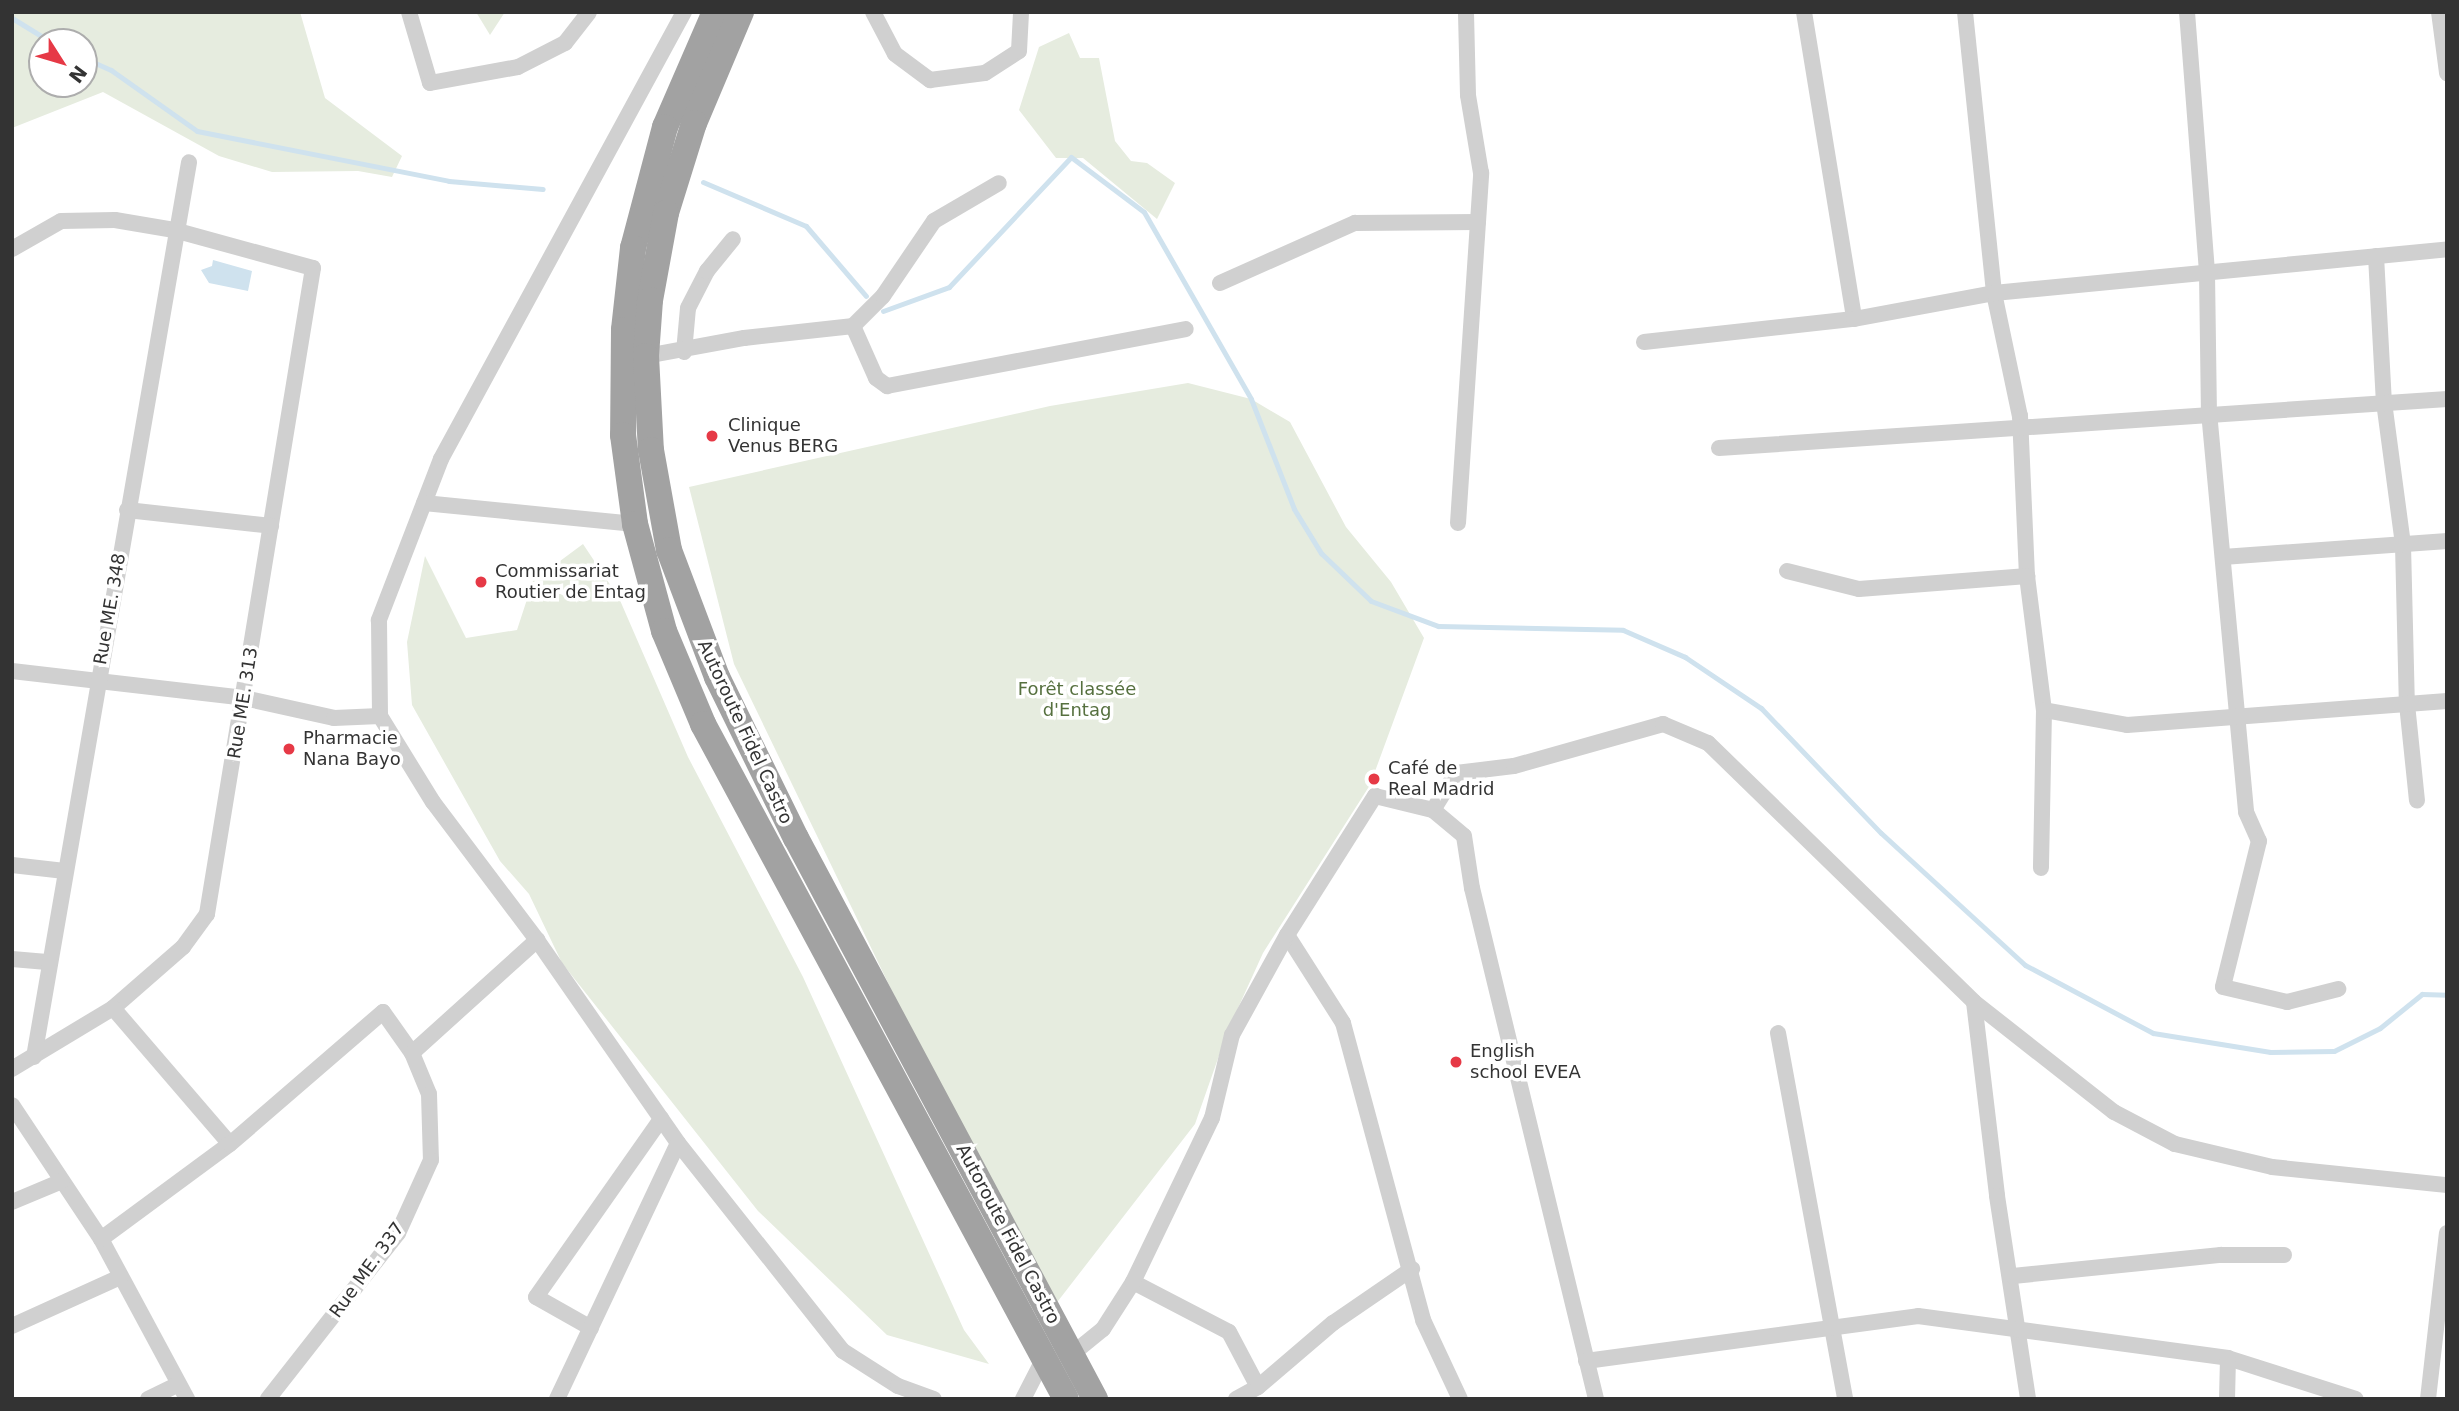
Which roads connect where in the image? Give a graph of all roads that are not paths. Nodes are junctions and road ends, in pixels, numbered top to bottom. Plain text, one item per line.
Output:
1 (409, 12) edge
2 (589, 12) edge
3 (684, 12) edge
4 (715, 12) edge
5 (741, 12) edge
6 (873, 12) edge
7 (1021, 12) edge
8 (1466, 12) edge
9 (1804, 12) edge
10 (1965, 12) edge
11 (2187, 12) edge
12 (2439, 12) edge
13 (2444, 35) edge
14 (2447, 73) edge
15 (189, 162) dead end
16 (999, 183) dead end
17 (1478, 222) junction
18 (174, 230) junction
19 (733, 239) dead end
20 (12, 249) edge
21 (2447, 249) edge
22 (2376, 256) junction
23 (2207, 273) junction
24 (1220, 283) dead end
25 (1994, 293) junction
26 (1854, 319) junction
27 (853, 326) junction
28 (1186, 329) dead end
29 (1644, 342) dead end
30 (684, 352) junction
31 (646, 356) junction
32 (2447, 398) edge
33 (2384, 402) junction
34 (2208, 412) junction
35 (2020, 430) junction
36 (1718, 448) dead end
37 (424, 503) junction
38 (127, 510) junction
39 (1458, 523) dead end
40 (635, 524) junction
41 (271, 526) junction
42 (2447, 541) edge
43 (2403, 545) junction
44 (2223, 557) junction
45 (1787, 571) dead end
46 (2027, 576) junction
47 (12, 671) edge
48 (98, 679) junction
49 (244, 698) junction
50 (2447, 701) edge
51 (2407, 704) junction
52 (2045, 710) junction
53 (380, 716) junction
54 (2239, 718) junction
55 (2417, 800) dead end
56 (1433, 810) junction
57 (12, 864) edge
58 (2041, 868) dead end
59 (65, 871) junction
60 (1287, 935) junction
61 (537, 940) junction
62 (12, 959) edge
63 (50, 962) junction
64 (2338, 989) dead end
65 (1974, 1002) junction
66 (113, 1007) junction
67 (1778, 1033) dead end
68 (412, 1053) junction
69 (34, 1057) junction
70 (12, 1069) edge
71 (12, 1105) edge
72 (661, 1119) junction
73 (678, 1143) junction
74 (230, 1144) junction
75 (62, 1181) junction
76 (2447, 1185) edge
77 (12, 1202) edge
78 (2447, 1233) edge
79 (101, 1239) junction
80 (2284, 1255) dead end
81 (1412, 1269) junction
82 (2012, 1276) junction
83 (120, 1277) junction
84 (1133, 1282) junction
85 (12, 1326) edge
86 (1832, 1326) junction
87 (592, 1328) junction
88 (2018, 1331) junction
89 (1071, 1355) junction
90 (2228, 1358) junction
91 (1043, 1360) junction
92 (1586, 1361) junction
93 (1258, 1387) junction
94 (182, 1392) edge
95 (148, 1399) edge
96 (268, 1399) edge
97 (557, 1399) edge
98 (934, 1399) edge
99 (1024, 1399) edge
100 (1066, 1399) edge
101 (1095, 1399) edge
102 (1236, 1399) edge
103 (1460, 1399) edge
104 (1596, 1399) edge
105 (1845, 1399) edge
106 (2028, 1399) edge
107 (2227, 1399) edge
108 (2356, 1399) edge
109 (2428, 1399) edge

1 - 2 street
3 - 37 street
4 - 40 highway, Autoroute Fidel Castro
5 - 31 highway, Autoroute Fidel Castro
6 - 7 street
8 - 17 street
9 - 26 street
10 - 25 street
11 - 23 street
12 - 13 street
13 - 14 street
15 - 18 street, Rue ME. 348
16 - 27 street
17 - 24 street
17 - 39 street
18 - 20 street
18 - 38 street, Rue ME. 348
18 - 41 street, Rue ME. 313
19 - 30 street
21 - 22 street
22 - 23 street
22 - 33 street
23 - 25 street
23 - 34 street
25 - 26 street
25 - 35 street
26 - 29 street
27 - 28 street
27 - 30 street
30 - 31 street
31 - 89 highway, Autoroute Fidel Castro
32 - 33 street
33 - 34 street
33 - 43 street
34 - 35 street
34 - 44 street
35 - 36 street
35 - 46 street
37 - 40 street
37 - 53 street
38 - 41 street
38 - 48 street, Rue ME. 348
40 - 91 highway, Autoroute Fidel Castro
41 - 49 street, Rue ME. 313
42 - 43 street
43 - 44 street
43 - 51 street
44 - 54 street
45 - 46 street
46 - 52 street
47 - 48 street
48 - 49 street
48 - 59 street, Rue ME. 348
49 - 53 street
49 - 66 street, Rue ME. 313
50 - 51 street
51 - 54 street
51 - 55 street
52 - 54 street
52 - 58 street
53 - 61 street
54 - 64 street
56 - 60 street
56 - 65 street
56 - 92 street
57 - 59 street
59 - 63 street, Rue ME. 348
60 - 81 street
60 - 84 street
61 - 68 street
61 - 72 street
62 - 63 street
63 - 69 street, Rue ME. 348
65 - 76 street
65 - 82 street
66 - 69 street, Rue ME. 313
66 - 74 street
67 - 86 street
68 - 74 street, Rue ME. 337
68 - 96 street, Rue ME. 337
69 - 70 street, Rue ME. 313
71 - 75 street
72 - 73 street
72 - 87 street
73 - 87 street
73 - 98 street
74 - 79 street
75 - 77 street
75 - 79 street
78 - 109 street
79 - 83 street
80 - 82 street
81 - 93 street
81 - 103 street
82 - 88 street
83 - 85 street
83 - 94 street
84 - 89 street
84 - 93 street
86 - 88 street
86 - 92 street
86 - 105 street
87 - 97 street
88 - 90 street
88 - 106 street
89 - 101 highway, Autoroute Fidel Castro
90 - 107 street
90 - 108 street
91 - 99 street
91 - 100 highway, Autoroute Fidel Castro
92 - 104 street
93 - 102 street
94 - 95 street

